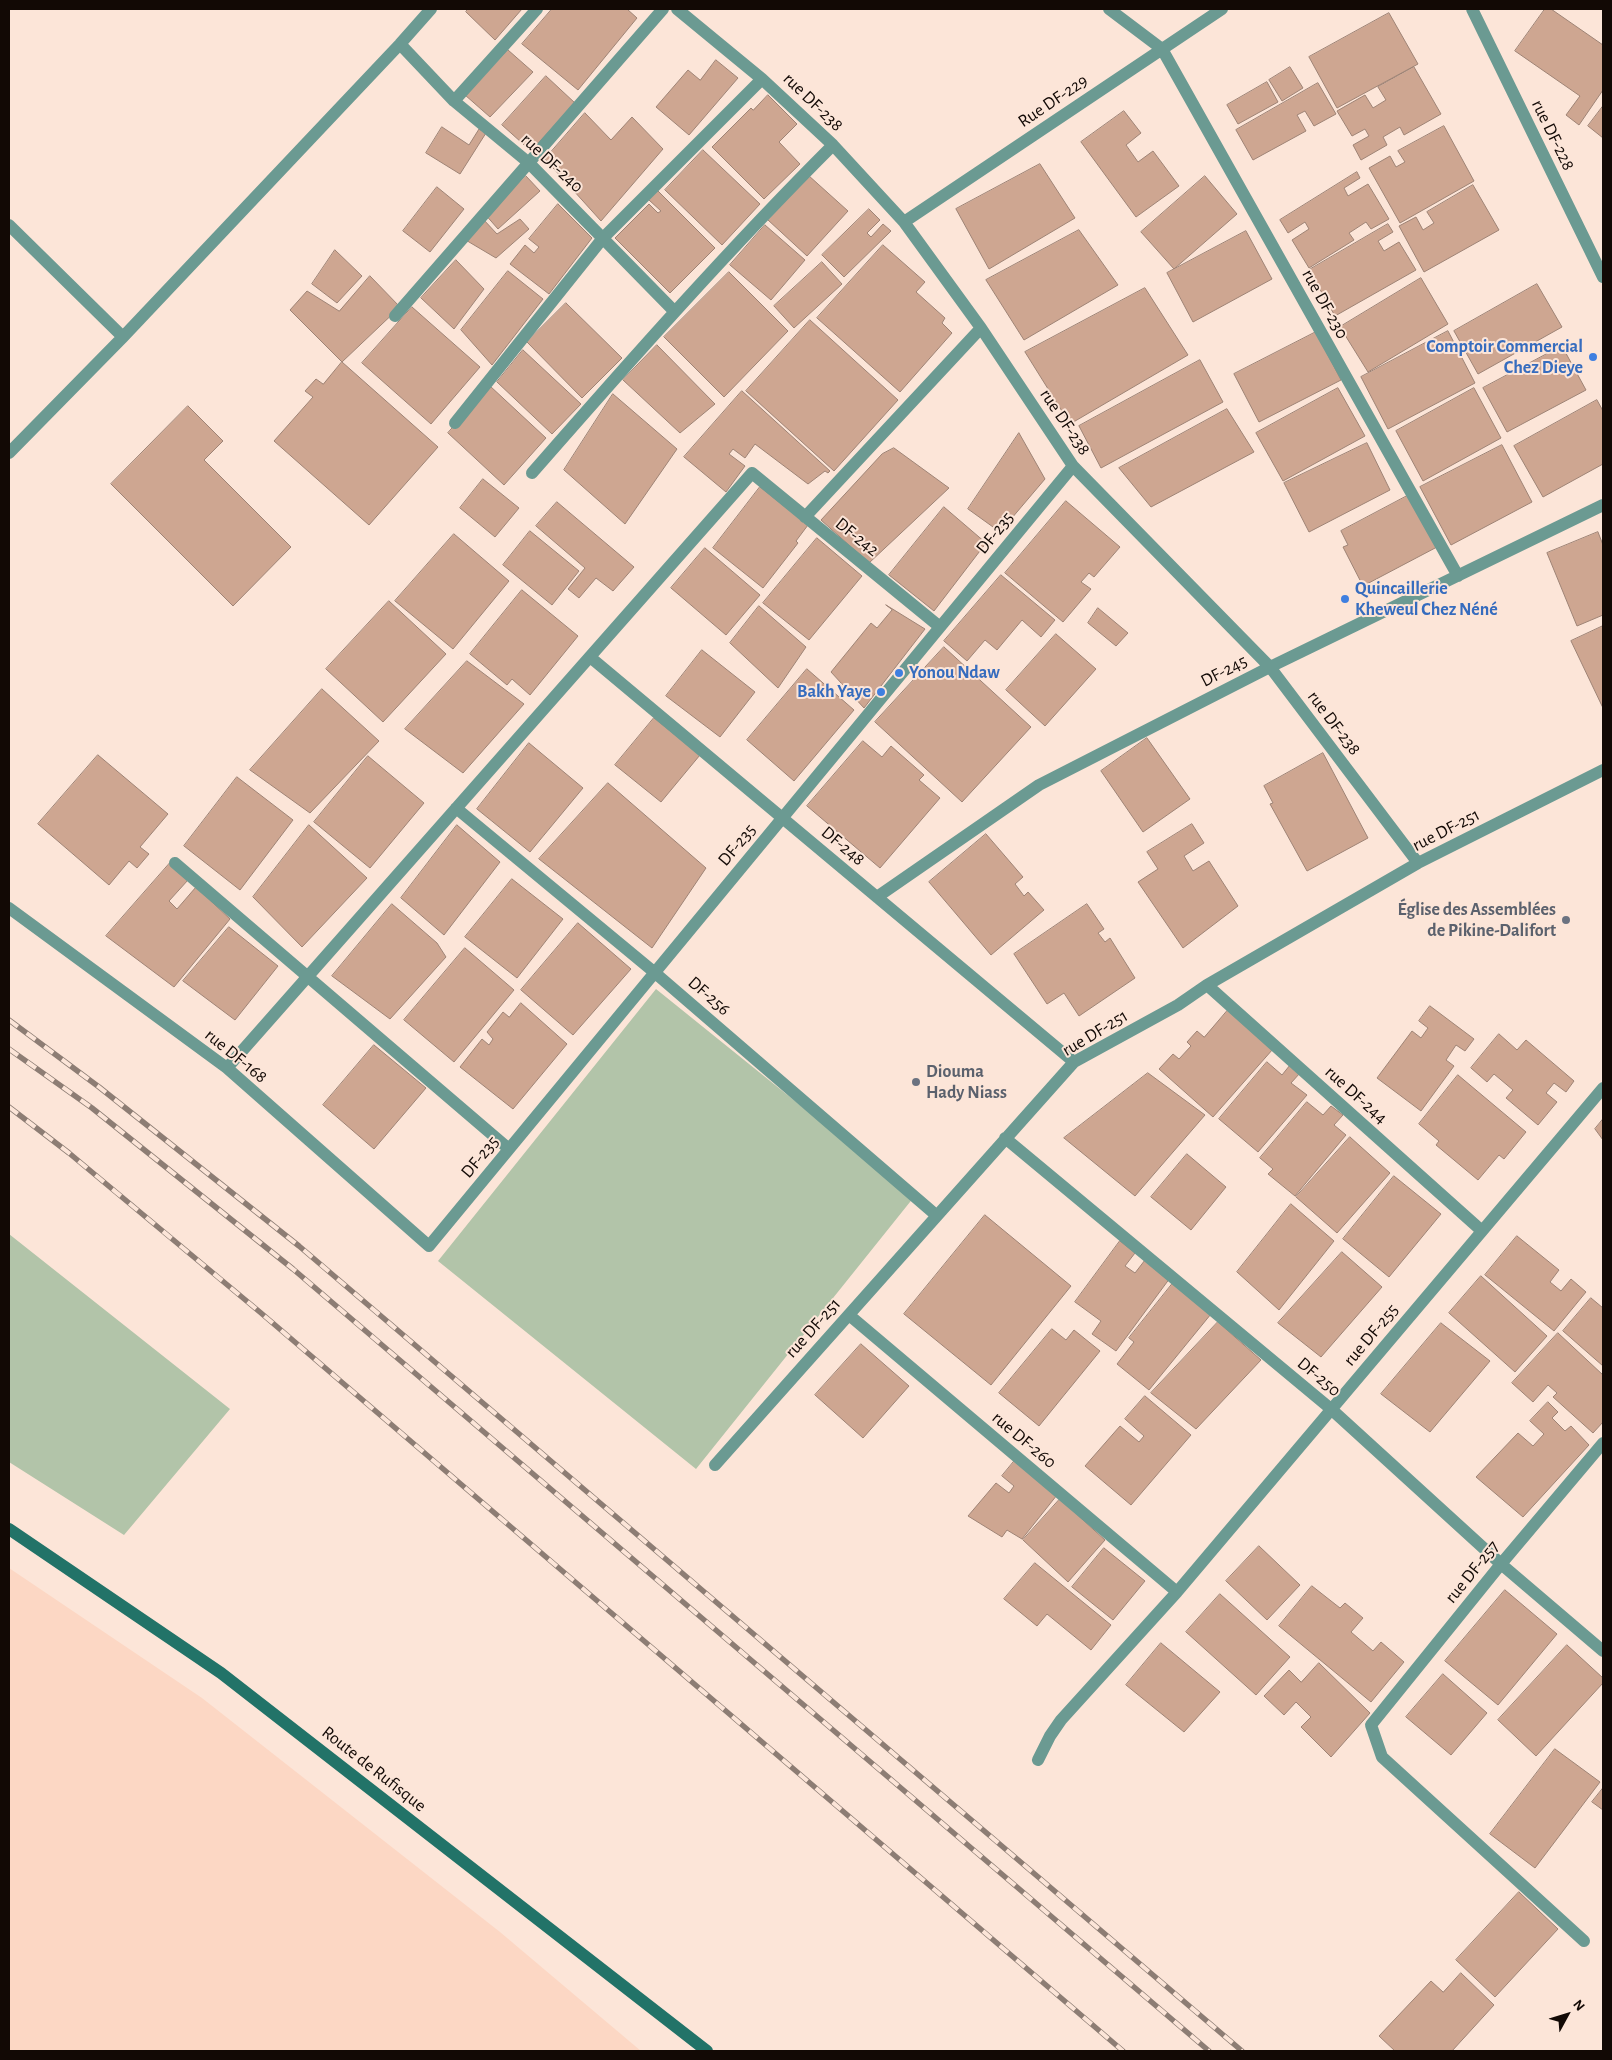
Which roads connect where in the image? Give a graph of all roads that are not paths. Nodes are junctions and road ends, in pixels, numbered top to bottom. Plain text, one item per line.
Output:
1 (431, 9) edge
2 (538, 9) edge
3 (664, 9) edge
4 (677, 9) edge
5 (1109, 9) edge
6 (1222, 9) edge
7 (1472, 9) edge
8 (400, 44) junction
9 (1162, 49) junction
10 (762, 79) junction
11 (454, 101) junction
12 (833, 145) junction
13 (529, 163) junction
14 (904, 222) junction
15 (9, 225) edge
16 (603, 238) junction
17 (1603, 277) edge
18 (675, 312) junction
19 (395, 316) dead end
20 (981, 328) junction
21 (123, 337) junction
22 (455, 423) dead end
23 (9, 453) edge
24 (1073, 466) junction
25 (532, 473) dead end
26 (1603, 505) edge
27 (806, 517) junction
28 (1458, 576) junction
29 (940, 627) junction
30 (590, 657) junction
31 (1270, 667) junction
32 (1603, 770) edge
33 (456, 808) junction
34 (782, 818) junction
35 (175, 863) dead end
36 (1418, 863) junction
37 (877, 897) junction
38 (9, 908) edge
39 (654, 972) junction
40 (308, 976) junction
41 (1207, 986) junction
42 (1074, 1062) junction
43 (227, 1068) junction
44 (1603, 1088) edge
45 (1005, 1138) junction
46 (509, 1149) junction
47 (936, 1215) junction
48 (1482, 1231) junction
49 (429, 1246) joint
50 (849, 1315) junction
51 (1331, 1409) junction
52 (1603, 1443) edge
53 (715, 1465) dead end
54 (9, 1529) edge
55 (1500, 1564) junction
56 (1177, 1592) junction
57 (1603, 1651) edge
58 (1038, 1760) dead end
59 (1584, 1941) dead end
60 (707, 2051) edge

1 - 8 street
2 - 11 street
3 - 13 street
4 - 10 street, rue DF-238
5 - 9 street
6 - 9 street, Rue DF-229
7 - 17 street, rue DF-228
8 - 11 street, rue DF-240
8 - 21 street
9 - 14 street, Rue DF-229
9 - 28 street, rue DF-230
10 - 12 street, rue DF-238
10 - 16 street
11 - 13 street, rue DF-240
12 - 14 street, rue DF-238
12 - 18 street
13 - 16 street, rue DF-240
13 - 19 street
14 - 20 street, rue DF-238
15 - 21 street
16 - 18 street, rue DF-240
16 - 22 street
18 - 25 street
20 - 24 street, rue DF-238
20 - 27 street
21 - 23 street
24 - 29 street, DF-235 / DF-235
24 - 31 street, rue DF-238
26 - 28 street, DF-245
27 - 29 street, DF-242 / DF-242
27 - 30 street, DF-242 / DF-242
28 - 31 street, DF-245
29 - 34 street, DF-235 / DF-235
30 - 33 street
30 - 34 street, DF-248 / DF-248
31 - 36 street, rue DF-238
31 - 37 street, DF-245
32 - 36 street, rue DF-251
33 - 39 street, DF-256
33 - 40 street
34 - 37 street, DF-248 / DF-248
34 - 39 street, DF-235 / DF-235
35 - 40 street
36 - 41 street, rue DF-251
37 - 42 street, DF-248 / DF-248
38 - 43 street, rue DF-168
39 - 46 street, DF-235 / DF-235
39 - 47 street, DF-256
40 - 43 street
40 - 46 street
41 - 42 street, rue DF-251
41 - 48 street, rue DF-244
42 - 45 street, rue DF-251
43 - 49 street, rue DF-168
44 - 48 street, rue DF-255
45 - 47 street, rue DF-251
45 - 51 street, DF-250 / DF-250
46 - 49 street, DF-235 / DF-235
47 - 50 street, rue DF-251
48 - 51 street, rue DF-255
50 - 53 street, rue DF-251
50 - 56 street, rue DF-260
51 - 55 street, DF-250 / DF-250
51 - 56 street, rue DF-255
52 - 55 street, rue DF-257
54 - 60 main road, Route de Rufisque
55 - 57 street, DF-250 / DF-250
55 - 59 street, rue DF-257
56 - 58 street, rue DF-255

